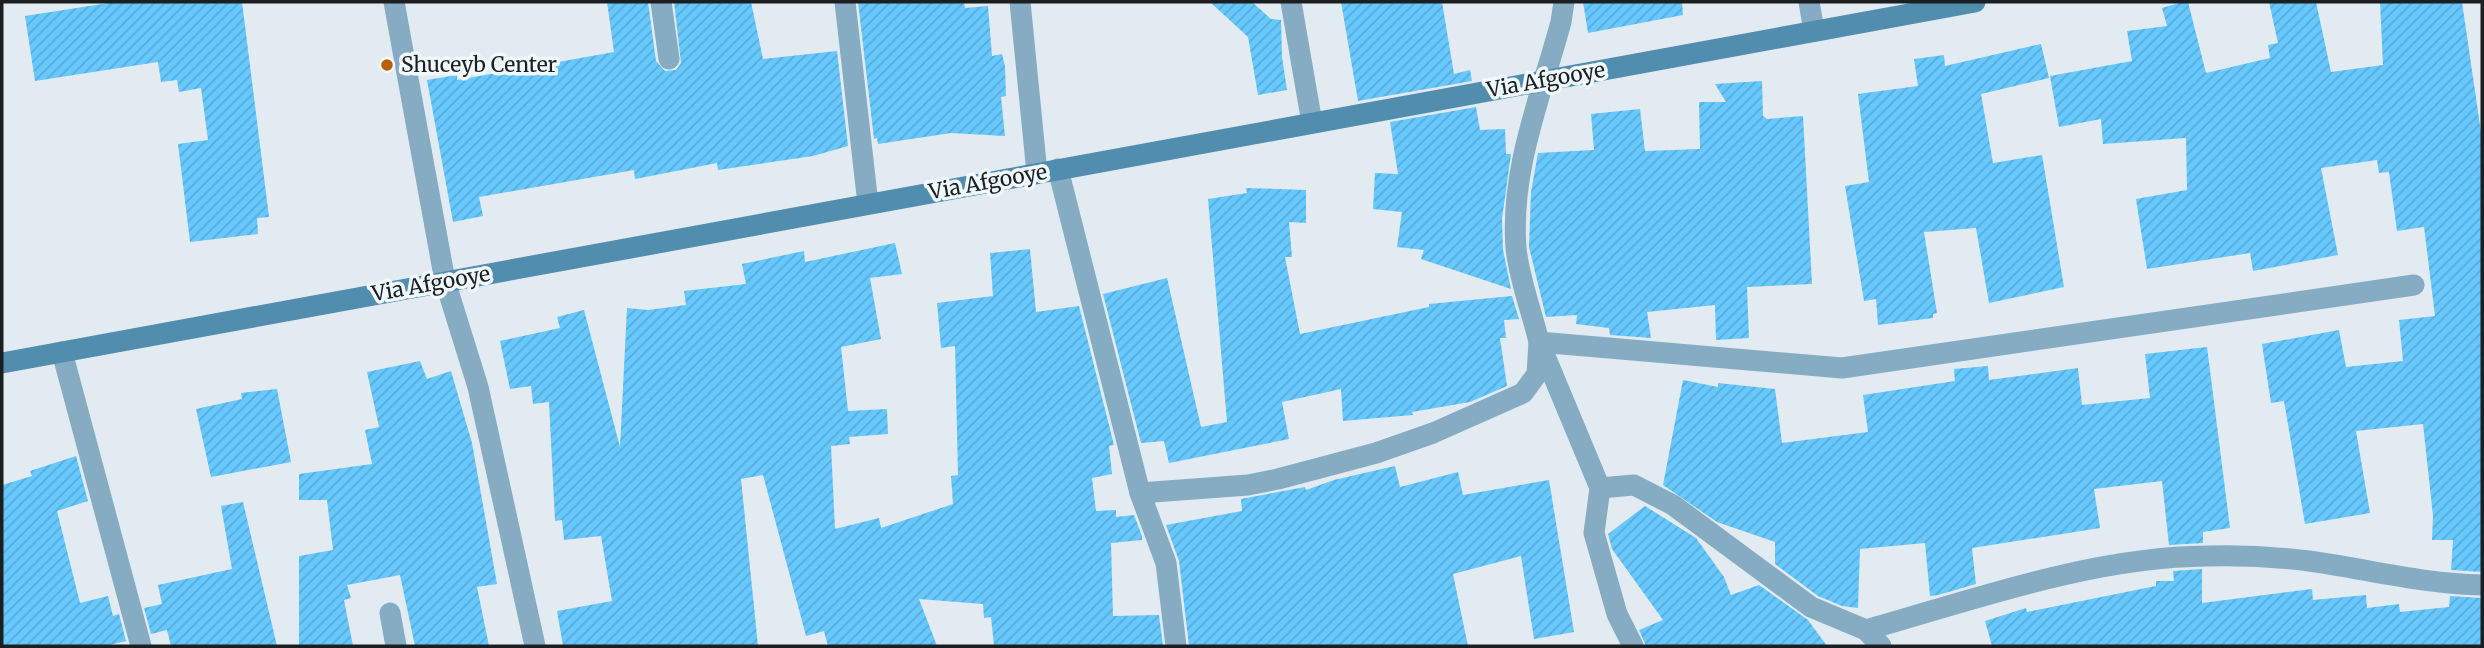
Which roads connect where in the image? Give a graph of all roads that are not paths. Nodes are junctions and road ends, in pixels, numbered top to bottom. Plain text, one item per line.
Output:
1 (394, 2) edge
2 (661, 2) edge
3 (845, 2) edge
4 (1020, 2) edge
5 (1292, 2) edge
6 (1564, 2) edge
7 (1809, 2) edge
8 (1975, 2) edge
9 (1814, 32) junction
10 (669, 59) dead end
11 (1545, 80) junction
12 (1312, 123) junction
13 (1058, 169) junction
14 (1037, 173) junction
15 (868, 204) junction
16 (445, 281) junction
17 (2414, 285) dead end
18 (1539, 342) junction
19 (62, 352) junction
20 (2, 363) edge
21 (1600, 488) junction
22 (1140, 493) junction
23 (2482, 585) edge
24 (390, 613) dead end
25 (1866, 630) junction
26 (141, 646) edge
27 (396, 646) edge
28 (535, 646) edge
29 (1176, 646) edge
30 (1633, 646) edge
31 (1881, 646) edge

1 - 16 street
2 - 10 street
3 - 15 street
4 - 14 street
5 - 12 street
6 - 11 street
7 - 9 street
8 - 9 main road, Via Afgooye
9 - 11 main road, Via Afgooye
11 - 12 main road, Via Afgooye
11 - 18 street
12 - 13 main road, Via Afgooye
13 - 14 main road, Via Afgooye
13 - 22 street
14 - 15 main road, Via Afgooye
15 - 16 main road, Via Afgooye
16 - 19 main road, Via Afgooye
16 - 28 street
17 - 18 street
18 - 21 street
18 - 22 street
19 - 20 main road, Via Afgooye
19 - 26 street
21 - 25 street
21 - 30 street
22 - 29 street
23 - 25 street
24 - 27 street
25 - 31 street

